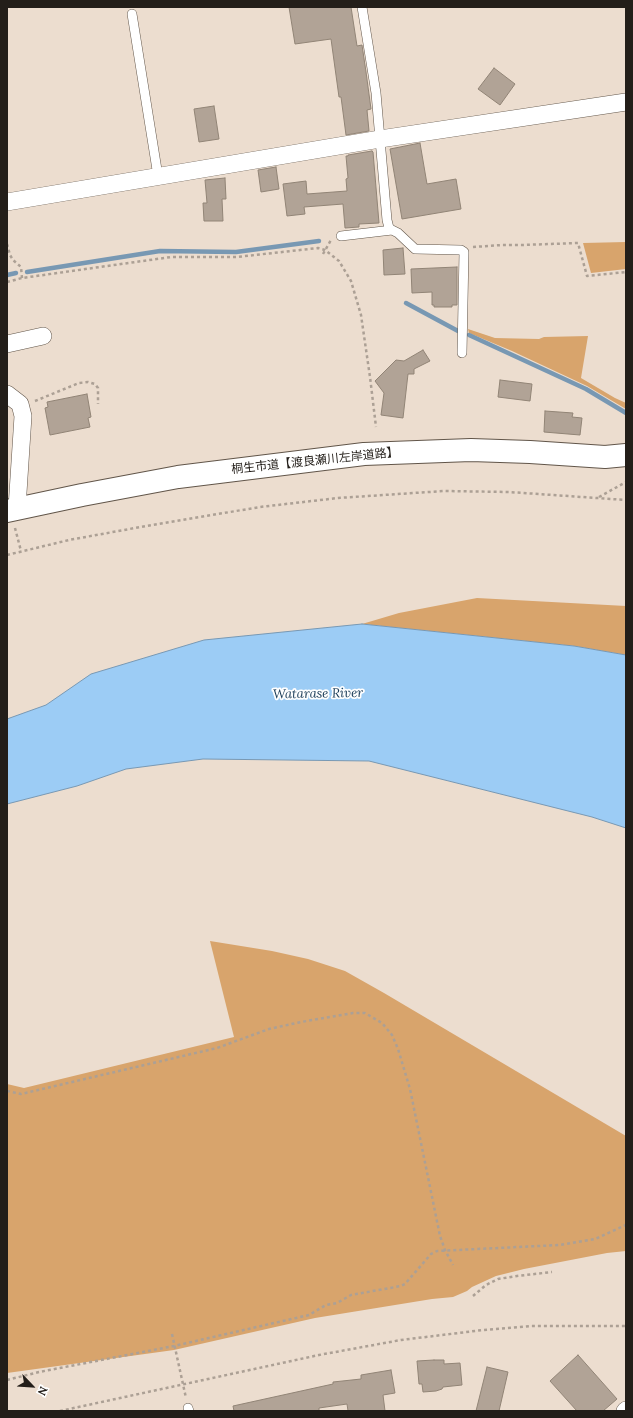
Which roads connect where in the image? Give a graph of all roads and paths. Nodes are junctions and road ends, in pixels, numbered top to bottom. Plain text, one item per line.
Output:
1 (362, 7) edge
2 (132, 14) dead end
3 (626, 102) edge
4 (380, 139) junction
5 (158, 176) junction
6 (7, 202) edge
7 (392, 230) junction
8 (341, 236) dead end
9 (7, 244) edge
10 (461, 250) junction
11 (626, 272) edge
12 (22, 278) junction
13 (7, 282) edge
14 (44, 336) dead end
15 (7, 344) edge
16 (462, 353) dead end
17 (7, 394) edge
18 (98, 404) dead end
19 (22, 407) junction
20 (376, 427) dead end
21 (626, 456) edge
22 (626, 482) edge
23 (598, 497) junction
24 (626, 500) edge
25 (13, 515) edge
26 (21, 551) junction
27 (7, 555) edge
28 (7, 1091) edge
29 (626, 1225) edge
30 (445, 1250) junction
31 (453, 1265) dead end
32 (552, 1272) dead end
33 (473, 1296) dead end
34 (626, 1326) edge
35 (172, 1334) dead end
36 (174, 1346) junction
37 (7, 1380) edge
38 (183, 1385) junction
39 (184, 1391) dead end
40 (60, 1411) edge

1 - 4 lane
2 - 5 lane
3 - 4 street
4 - 5 street
4 - 7 lane
5 - 6 street
7 - 8 lane
7 - 10 lane
9 - 12 path
10 - 11 path
10 - 16 lane
12 - 13 path
12 - 20 path
14 - 15 street
17 - 19 street
18 - 19 path
19 - 25 street
21 - 25 street, 桐生市道【渡良瀬川左岸道路】
22 - 23 path
23 - 24 path
23 - 26 path
25 - 26 path
26 - 27 path
28 - 30 path
29 - 30 path
30 - 31 path
30 - 36 path
32 - 33 path
34 - 38 path
35 - 36 path
36 - 37 path
36 - 38 path
38 - 39 path
38 - 40 path

